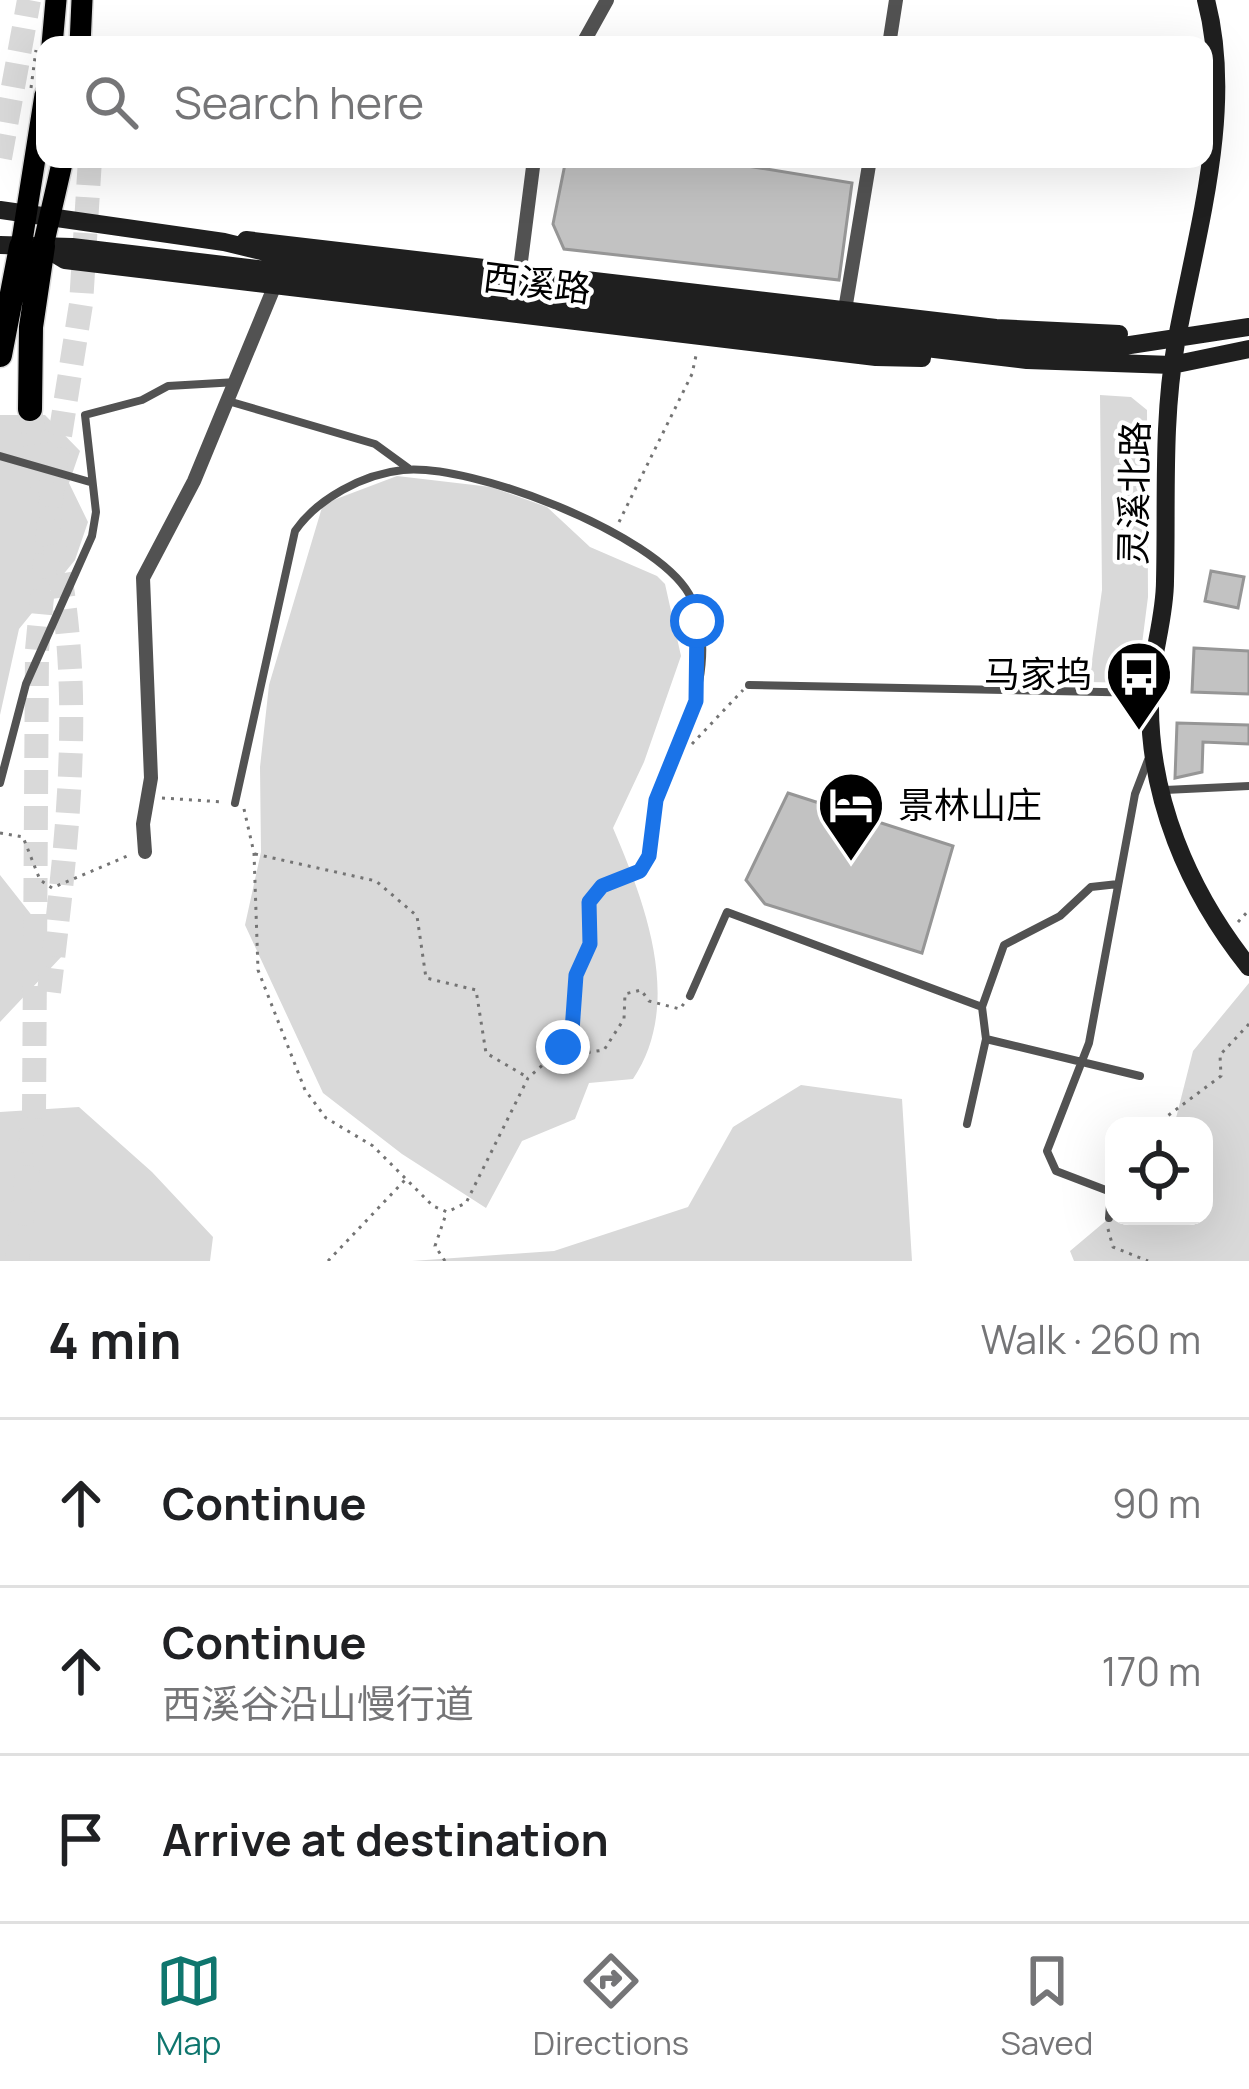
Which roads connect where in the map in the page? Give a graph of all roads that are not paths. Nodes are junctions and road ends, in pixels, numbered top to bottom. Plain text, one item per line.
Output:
1 (56, 0) edge
2 (82, 0) edge
3 (607, 0) edge
4 (896, 0) edge
5 (1206, 0) edge
6 (53, 36) edge
7 (80, 36) edge
8 (587, 36) edge
9 (890, 36) edge
10 (1211, 36) edge
11 (1213, 50) edge
12 (1213, 105) edge
13 (36, 149) edge
14 (61, 168) edge
15 (533, 168) edge
16 (869, 168) edge
17 (1203, 168) edge
18 (0, 214) edge
19 (25, 216) junction
20 (50, 219) junction
21 (224, 242) junction
22 (21, 246) edge
23 (520, 269) junction
24 (275, 285) junction
25 (845, 310) junction
26 (1249, 327) edge
27 (1177, 341) junction
28 (1249, 349) edge
29 (0, 355) edge
30 (1028, 360) junction
31 (1172, 365) junction
32 (238, 382) junction
33 (228, 401) junction
34 (31, 409) tunnel mouth
35 (0, 456) edge
36 (409, 469) junction
37 (90, 482) junction
38 (749, 685) road end
39 (1150, 693) junction
40 (1151, 752) junction
41 (667, 779) road end
42 (0, 783) edge
43 (1249, 786) edge
44 (1158, 791) junction
45 (236, 803) road end
46 (145, 852) road end
47 (1118, 884) junction
48 (1249, 967) edge
49 (690, 996) road end
50 (982, 1007) junction
51 (986, 1039) junction
52 (1080, 1063) junction
53 (1140, 1076) dead end
54 (967, 1124) dead end
55 (1105, 1190) edge

1 - 6 main road
2 - 7 main road
3 - 8 street
4 - 9 street
5 - 10 main road, 灵溪北路
11 - 12 main road, 灵溪北路
13 - 19 main road
14 - 20 main road
15 - 23 street
16 - 25 street
17 - 27 main road, 灵溪北路
18 - 19 main road, 西溪路
19 - 20 main road, 西溪路
19 - 22 main road
20 - 21 main road, 西溪路
20 - 22 main road
21 - 23 main road, 西溪路
21 - 27 main road, 西溪路
22 - 24 main road, 西溪路
22 - 29 highway
22 - 30 main road, 西溪路
22 - 34 highway
23 - 25 main road, 西溪路
24 - 30 main road, 西溪路
24 - 32 street
25 - 27 main road, 西溪路
26 - 27 main road, 西溪路
27 - 31 main road, 灵溪北路
28 - 31 main road, 西溪路
30 - 31 main road, 西溪路
31 - 39 main road, 灵溪北路
32 - 33 street
32 - 37 lane
33 - 36 lane
33 - 46 street
35 - 37 lane
36 - 41 lane
36 - 45 lane
37 - 42 lane
38 - 39 lane
39 - 40 main road, 灵溪北路
40 - 44 main road, 灵溪北路
40 - 47 lane
43 - 44 lane
44 - 48 main road, 灵溪北路
47 - 50 lane
47 - 52 lane
49 - 50 lane
50 - 51 lane
51 - 52 lane
51 - 54 lane
52 - 53 lane
52 - 55 lane

